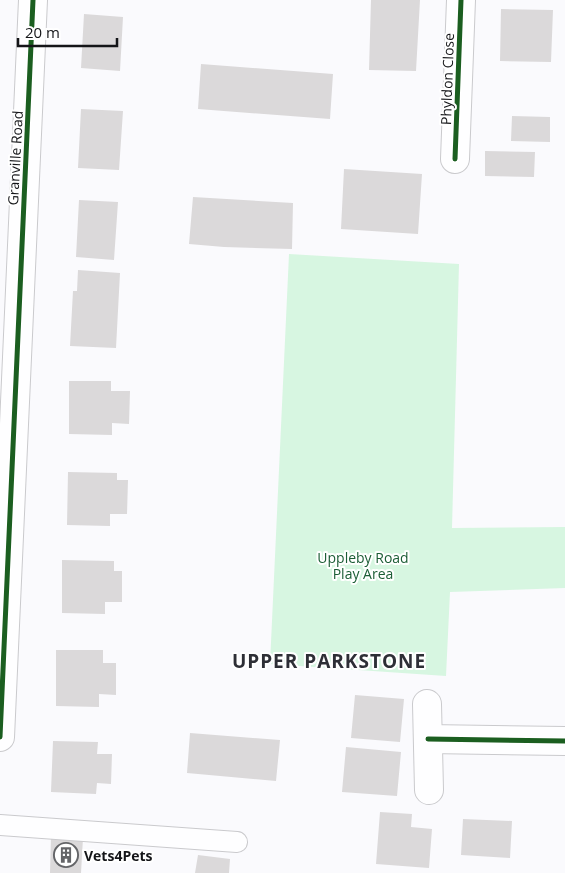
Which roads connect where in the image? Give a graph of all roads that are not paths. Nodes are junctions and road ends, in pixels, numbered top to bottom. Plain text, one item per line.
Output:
1 (34, 0) edge
2 (461, 0) edge
3 (455, 159) dead end
4 (427, 704) dead end
5 (0, 737) edge
6 (428, 739) junction
7 (565, 741) edge
8 (429, 790) dead end
9 (0, 825) edge
10 (237, 842) dead end

1 - 5 street, Granville Road
2 - 3 street, Phyldon Close
4 - 6 street
6 - 7 street
6 - 8 street
9 - 10 lane

